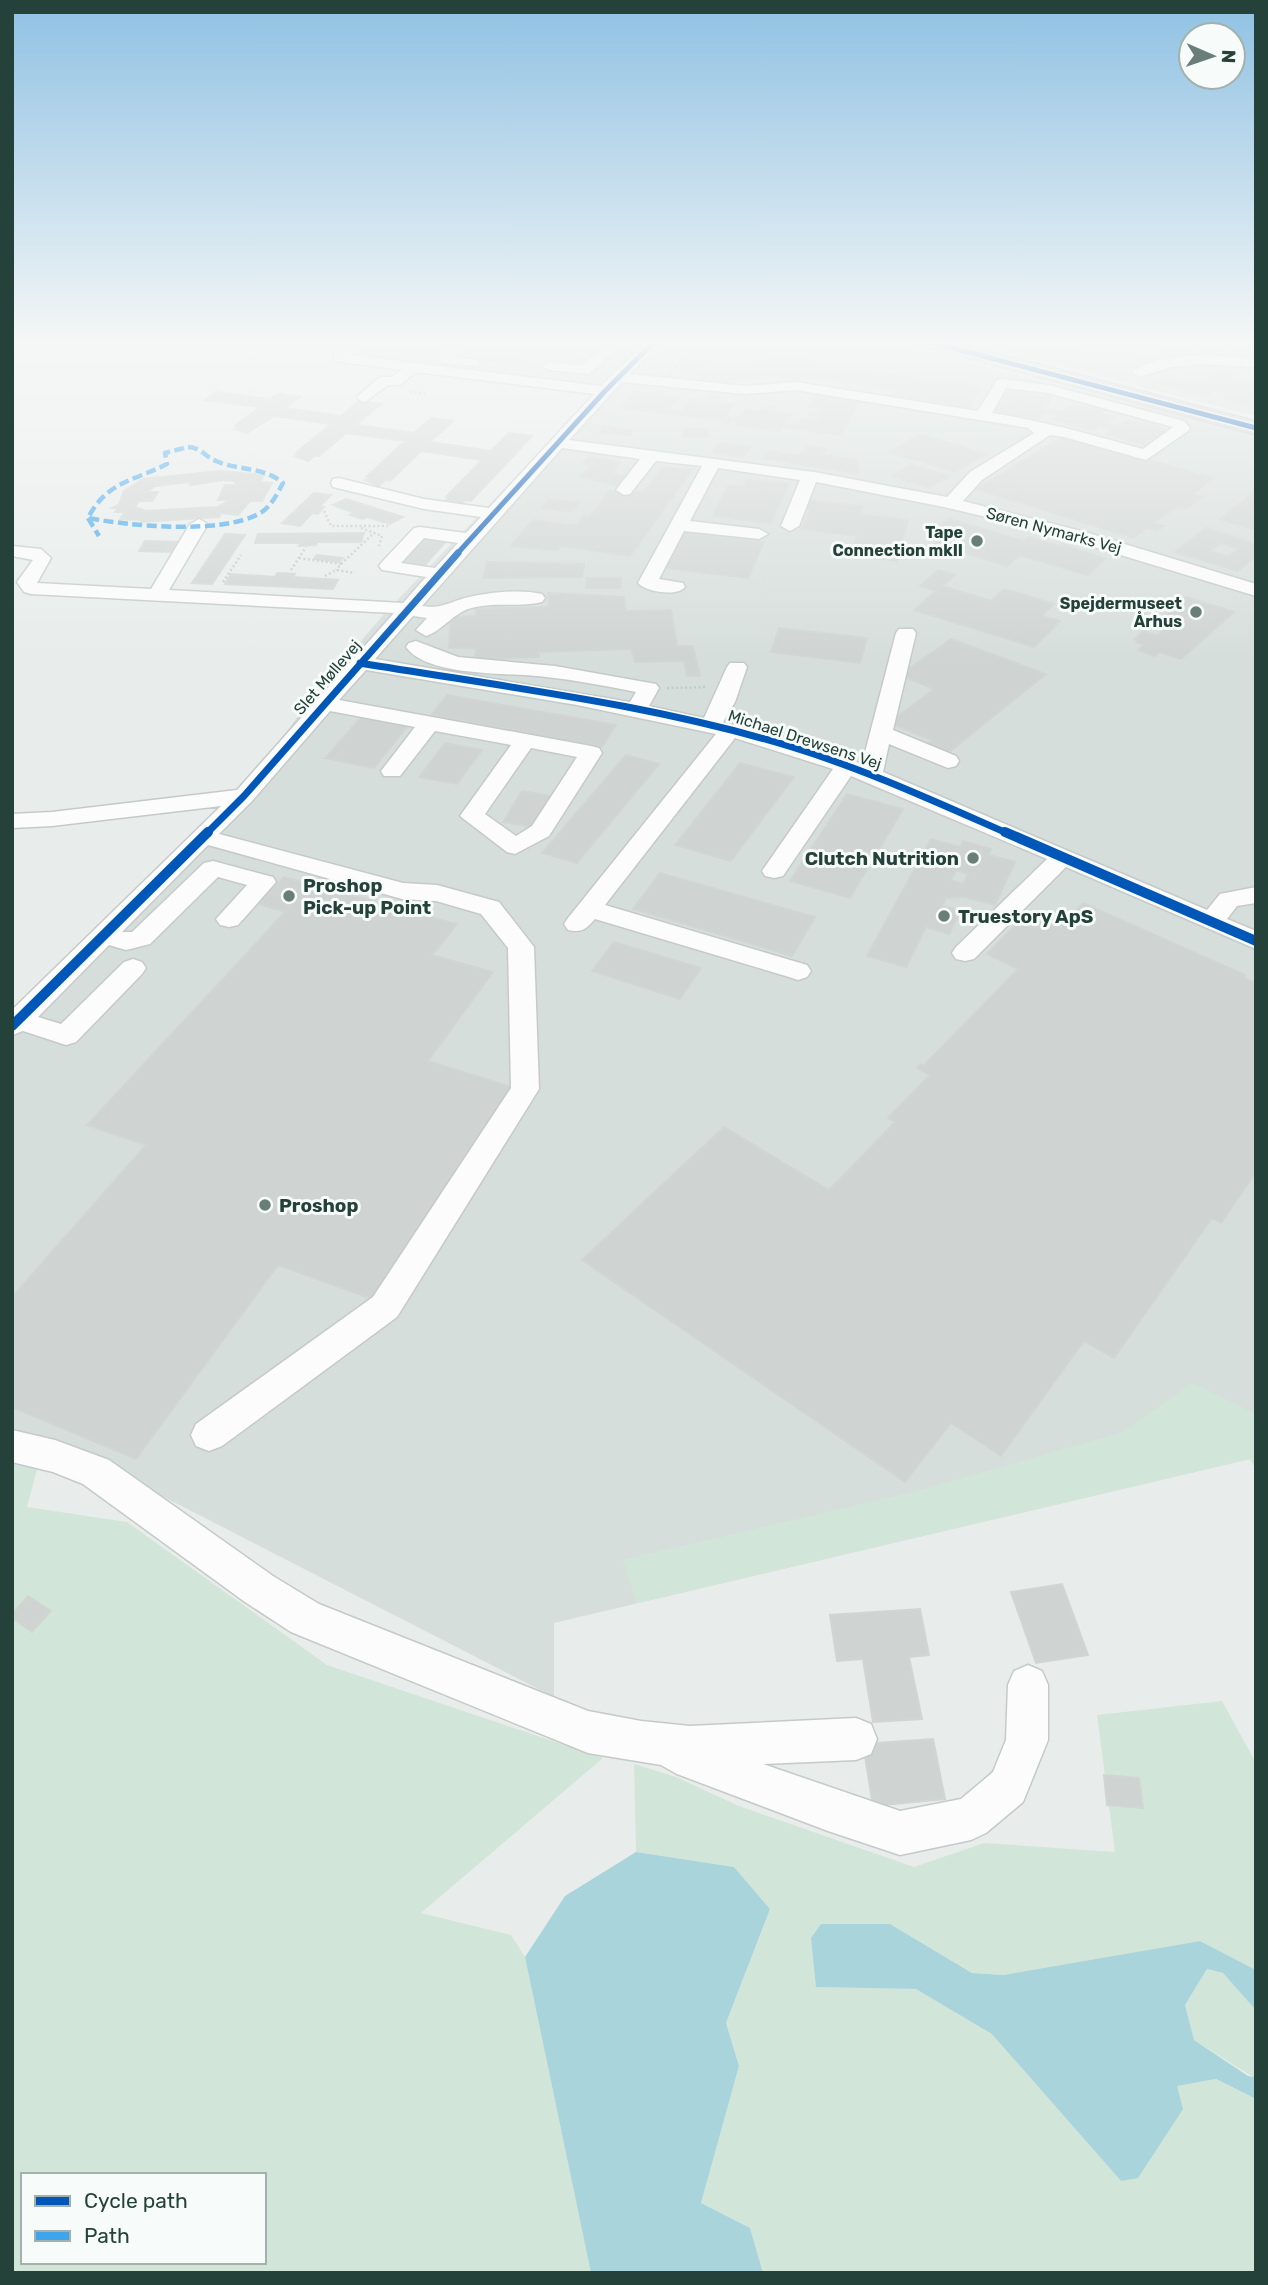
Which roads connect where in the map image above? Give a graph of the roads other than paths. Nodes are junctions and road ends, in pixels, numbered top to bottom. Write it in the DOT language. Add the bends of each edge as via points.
graph roads {
  1 [pos="555,447"];
  2 [pos="584,447"];
  3 [pos="1024,447"];
  4 [pos="1119,447"];
  5 [pos="1156,447"];
  6 [pos="651,456"];
  7 [pos="712,464"];
  8 [pos="810,477"];
  9 [pos="340,483"];
  10 [pos="624,490"];
  11 [pos="951,503"];
  12 [pos="494,514"];
  13 [pos="199,524"];
  14 [pos="679,525"];
  15 [pos="790,526"];
  16 [pos="758,534"];
  17 [pos="471,539"];
  18 [pos="12,551"];
  19 [pos="439,574"];
  20 [pos="676,587"];
  21 [pos="1256,590"];
  22 [pos="157,595"];
  23 [pos="535,598"];
  24 [pos="407,610"];
  25 [pos="438,614"];
  26 [pos="906,633"];
  27 [pos="360,663"];
  28 [pos="737,667"];
  29 [pos="556,672"];
  30 [pos="540,693"];
  31 [pos="324,704"];
  32 [pos="636,710"];
  33 [pos="430,723"];
  34 [pos="720,728"];
  35 [pos="881,733"];
  36 [pos="525,741"];
  37 [pos="948,761"];
  38 [pos="847,765"];
  39 [pos="392,771"];
  40 [pos="871,775"];
  41 [pos="244,796"];
  42 [pos="12,821"];
  43 [pos="204,837"];
  44 [pos="1063,858"];
  45 [pos="774,871"];
  46 [pos="1256,895"];
  47 [pos="229,919"];
  48 [pos="1212,922"];
  49 [pos="104,935"];
  50 [pos="1256,941"];
  51 [pos="965,953"];
  52 [pos="133,968"];
  53 [pos="798,971"];
  54 [pos="15,1023"];
  55 [pos="209,1435"];
  56 [pos="12,1446"];
  57 [pos="1028,1685"];
  58 [pos="856,1739"];
  59 [pos="651,1743"];
  1 -- 12 [label="street, Slet Møllevej"];
  2 -- 6 [label="street, Søren Nymarks Vej"];
  3 -- 11 [label="street" via="976,477"];
  4 -- 5 [label="street" via="1146,454"];
  6 -- 7 [label="street, Søren Nymarks Vej"];
  6 -- 10 [label="street"];
  7 -- 8 [label="street, Søren Nymarks Vej"];
  7 -- 14 [label="street"];
  8 -- 11 [label="street, Søren Nymarks Vej"];
  8 -- 15 [label="street"];
  9 -- 12 [label="street" via="424,504"];
  11 -- 21 [label="street, Søren Nymarks Vej"];
  12 -- 17 [label="street, Slet Møllevej"];
  13 -- 22 [label="street"];
  14 -- 16 [label="street"];
  14 -- 20 [label="street" via="647,583"];
  17 -- 19 [label="street, Slet Møllevej"];
  17 -- 19 [label="street" via="420,532 388,566"];
  18 -- 22 [label="street" via="42,558 27,578 32,588"];
  19 -- 24 [label="street, Slet Møllevej"];
  22 -- 24 [label="street"];
  23 -- 25 [label="street" via="477,600"];
  24 -- 25 [label="street"];
  24 -- 27 [label="street, Slet Møllevej"];
  25 -- 29 [label="street" via="418,642 423,654"];
  26 -- 35 [label="street"];
  27 -- 30 [label="street, Michael Drewsens Vej"];
  27 -- 31 [label="street, Slet Møllevej"];
  28 -- 34 [label="street"];
  29 -- 30 [label="street"];
  29 -- 32 [label="street" via="649,688"];
  30 -- 32 [label="street, Michael Drewsens Vej"];
  31 -- 33 [label="street"];
  31 -- 41 [label="street, Slet Møllevej"];
  32 -- 34 [label="street, Michael Drewsens Vej"];
  33 -- 36 [label="street"];
  33 -- 39 [label="street"];
  34 -- 38 [label="street, Michael Drewsens Vej"];
  34 -- 53 [label="street, Michael Drewsens Vej" via="583,917"];
  35 -- 37 [label="street"];
  35 -- 40 [label="street"];
  36 -- 36 [label="street" via="591,753 541,831 515,847 472,816"];
  38 -- 40 [label="street, Michael Drewsens Vej"];
  38 -- 45 [label="street"];
  40 -- 44 [label="street, Michael Drewsens Vej"];
  41 -- 42 [label="street"];
  41 -- 43 [label="street, Slet Møllevej"];
  43 -- 49 [label="street, Slet Møllevej"];
  43 -- 55 [label="street" via="402,891 437,893 490,908 521,947 525,1089 385,1307"];
  44 -- 48 [label="street, Michael Drewsens Vej"];
  44 -- 51 [label="street"];
  46 -- 48 [label="street" via="1230,899"];
  47 -- 49 [label="street" via="264,882 213,868 141,938 126,942"];
  48 -- 50 [label="street, Michael Drewsens Vej"];
  49 -- 54 [label="street, Slet Møllevej"];
  52 -- 54 [label="street" via="66,1035"];
  56 -- 59 [label="street" via="96,1472 305,1618 588,1732"];
  57 -- 59 [label="street" via="1027,1740 1008,1787 971,1818 900,1833"];
  58 -- 59 [label="street" via="690,1747"];
}
